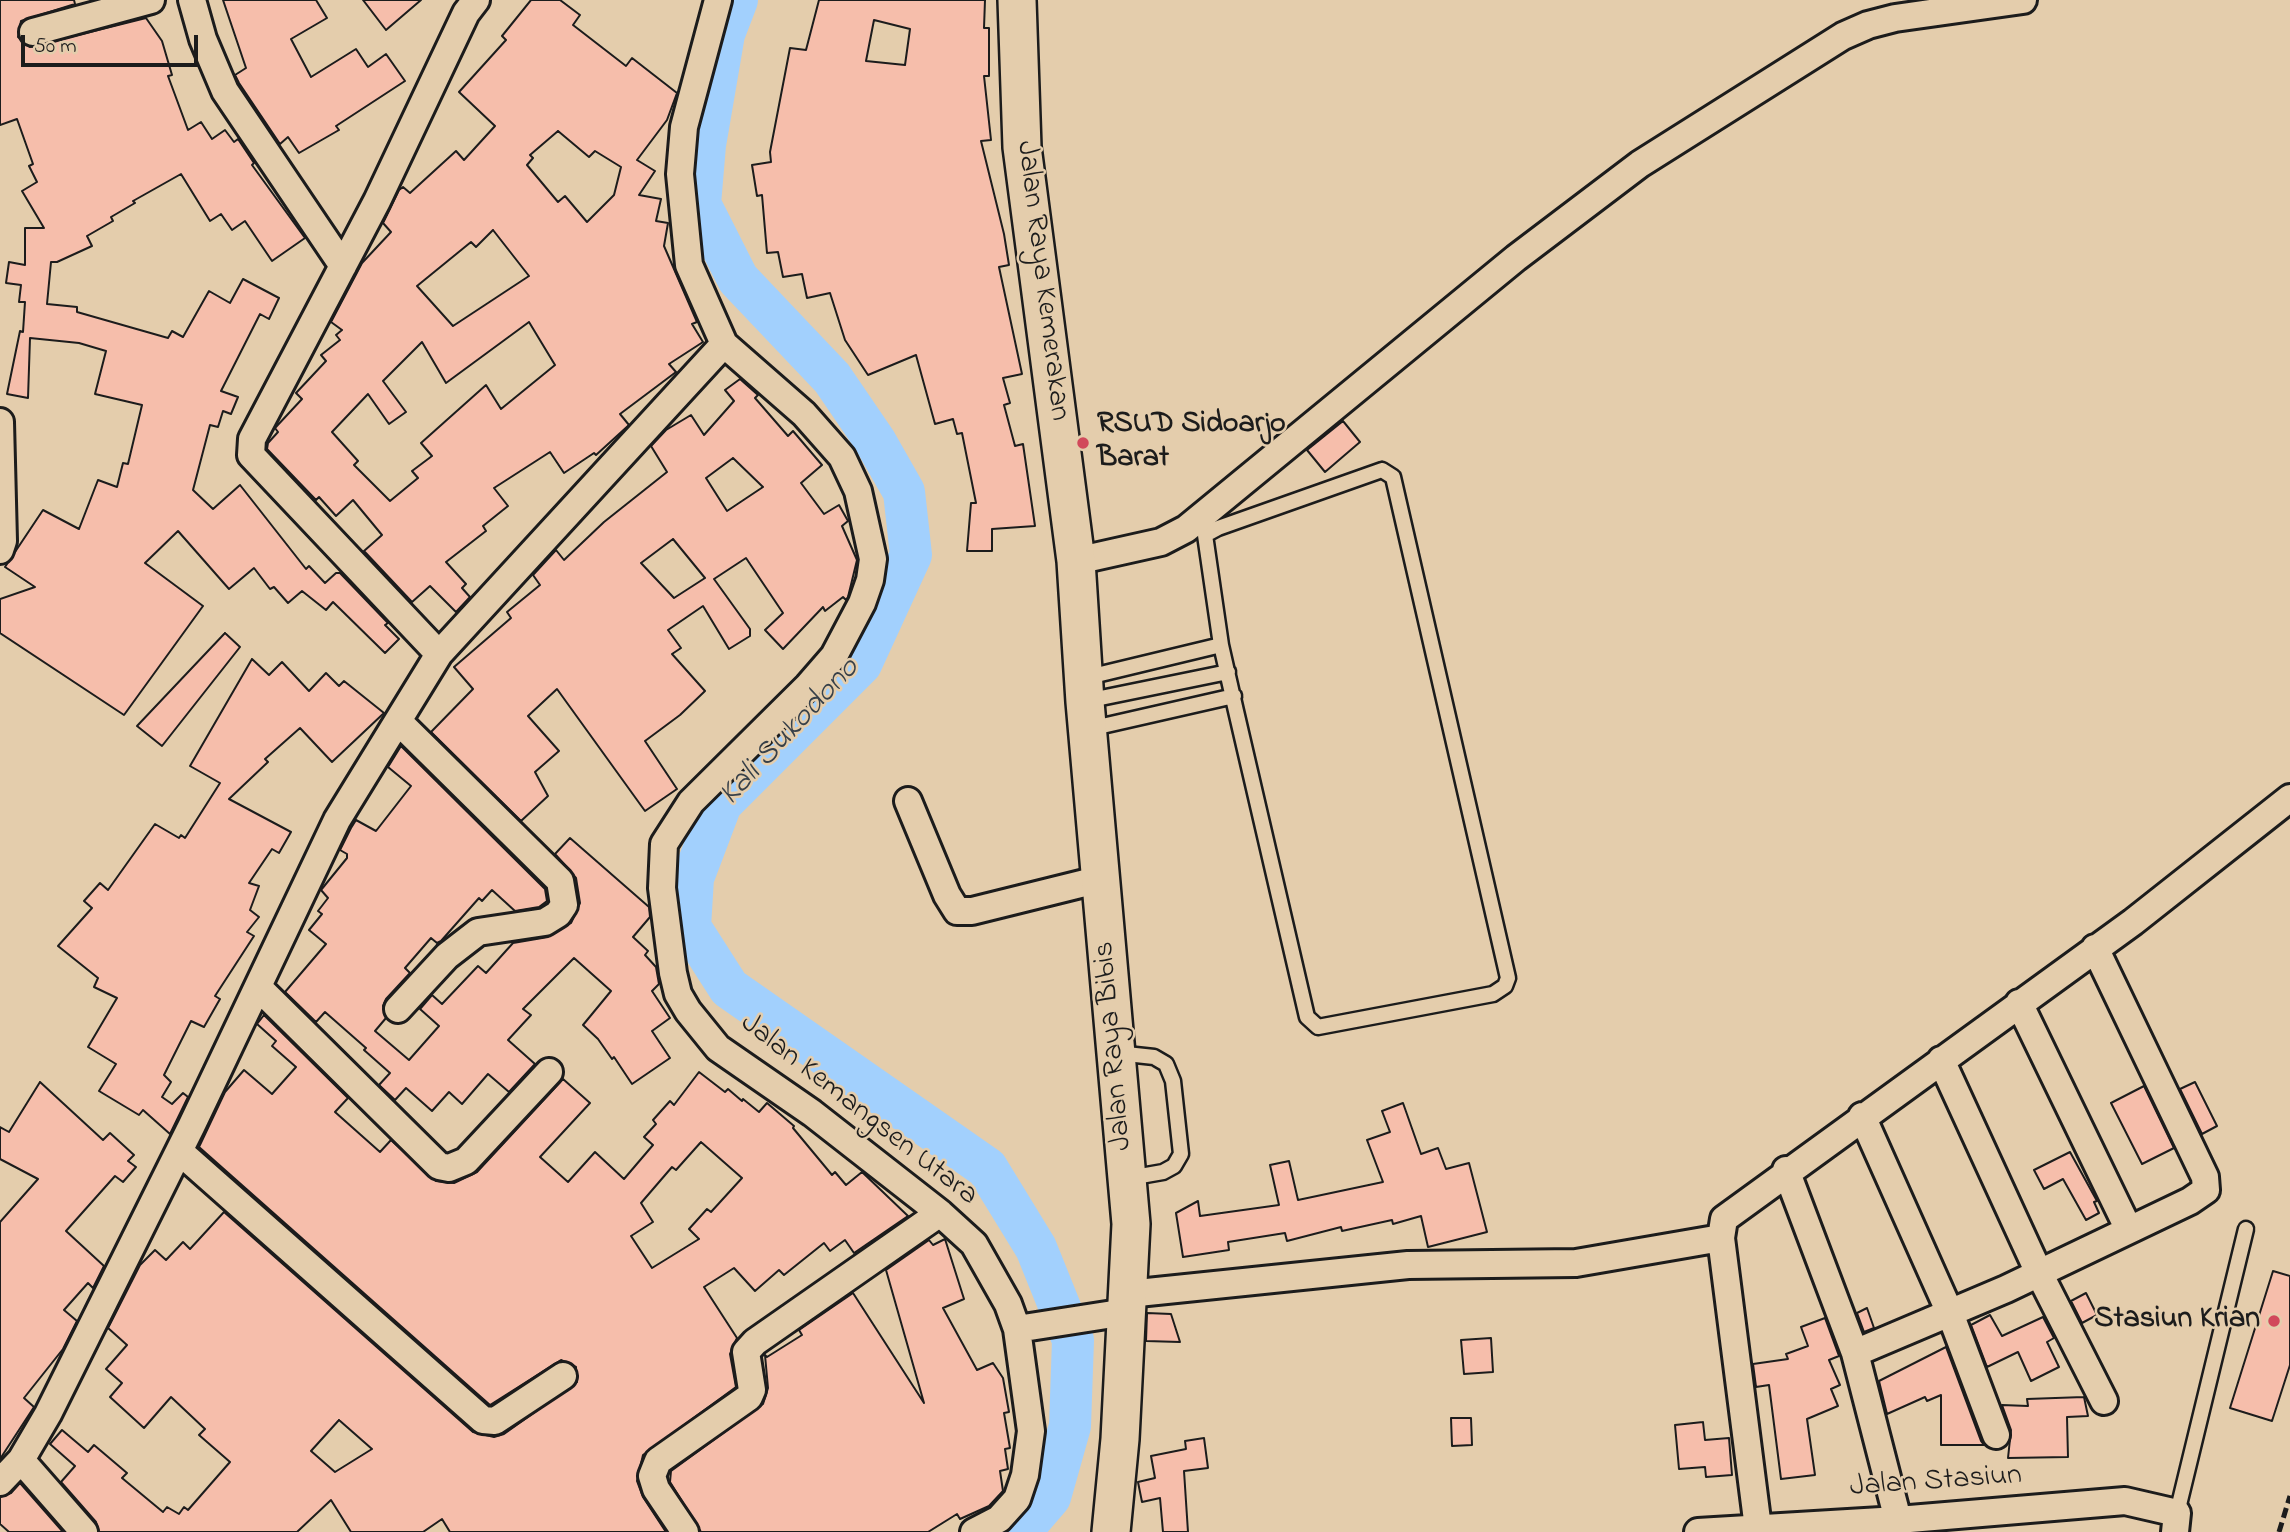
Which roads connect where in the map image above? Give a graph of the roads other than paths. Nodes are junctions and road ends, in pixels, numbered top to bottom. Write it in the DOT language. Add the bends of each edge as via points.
graph roads {
  1 [pos="151,0"];
  2 [pos="192,0"];
  3 [pos="476,0"];
  4 [pos="718,0"];
  5 [pos="1017,0"];
  6 [pos="2023,0"];
  7 [pos="33,33"];
  8 [pos="343,266"];
  9 [pos="724,344"];
  10 [pos="0,422"];
  11 [pos="0,550"];
  12 [pos="1076,561"];
  13 [pos="1221,645"];
  14 [pos="439,654"];
  15 [pos="1228,672"];
  16 [pos="1234,696"];
  17 [pos="1085,703"];
  18 [pos="398,721"];
  19 [pos="2290,798"];
  20 [pos="908,801"];
  21 [pos="1101,879"];
  22 [pos="2095,948"];
  23 [pos="258,987"];
  24 [pos="2019,1003"];
  25 [pos="398,1009"];
  26 [pos="1116,1052"];
  27 [pos="1941,1060"];
  28 [pos="549,1072"];
  29 [pos="1863,1116"];
  30 [pos="179,1151"];
  31 [pos="1786,1170"];
  32 [pos="1127,1178"];
  33 [pos="940,1213"];
  34 [pos="2128,1228"];
  35 [pos="2246,1229"];
  36 [pos="1721,1238"];
  37 [pos="2039,1273"];
  38 [pos="1127,1303"];
  39 [pos="1950,1313"];
  40 [pos="1023,1329"];
  41 [pos="1855,1353"];
  42 [pos="563,1376"];
  43 [pos="2104,1401"];
  44 [pos="1996,1435"];
  45 [pos="21,1460"];
  46 [pos="0,1482"];
  47 [pos="1898,1520"];
  48 [pos="2176,1522"];
  49 [pos="1758,1528"];
  50 [pos="1827,1528"];
  51 [pos="84,1532"];
  52 [pos="685,1532"];
  53 [pos="974,1532"];
  54 [pos="1111,1532"];
  55 [pos="1698,1532"];
  1 -- 7 [label="street"];
  2 -- 8 [label="street" via="225,91"];
  3 -- 8 [label="street"];
  4 -- 9 [label="street" via="684,127 680,174 689,265"];
  5 -- 12 [label="main road, Jalan Raya Kemerakan" via="1022,147"];
  6 -- 12 [label="street" via="1895,18 1843,36 1640,164 1516,258 1186,529 1161,542"];
  8 -- 14 [label="street" via="252,439 251,455"];
  9 -- 14 [label="street"];
  9 -- 33 [label="street, Jalan Kemangsen Utara" via="842,457 859,491 873,559 870,580 834,656 691,802 664,844 662,888 678,994 718,1048"];
  10 -- 11 [label="street"];
  12 -- 17 [label="main road, Jalan Raya Bibis"];
  13 -- 15 [label="lane"];
  13 -- 16 [label="lane" via="1205,536 1382,470 1393,477 1508,978 1505,986 1493,994 1318,1027 1307,1017"];
  13 -- 17 [label="lane"];
  14 -- 18 [label="street"];
  15 -- 16 [label="lane"];
  15 -- 17 [label="lane"];
  16 -- 17 [label="lane"];
  17 -- 21 [label="main road, Jalan Raya Bibis"];
  18 -- 23 [label="street" via="337,821"];
  18 -- 25 [label="street" via="560,881 564,905 545,922 478,932 447,956"];
  19 -- 22 [label="street"];
  20 -- 21 [label="street" via="957,911"];
  21 -- 26 [label="main road, Jalan Raya Bibis"];
  22 -- 24 [label="street"];
  22 -- 34 [label="street" via="2207,1185 2197,1197"];
  23 -- 28 [label="street" via="439,1166 449,1168 466,1161"];
  23 -- 30 [label="street"];
  24 -- 27 [label="street"];
  24 -- 34 [label="street"];
  26 -- 32 [label="main road, Jalan Raya Bibis"];
  26 -- 32 [label="lane" via="1154,1057 1166,1064 1173,1081 1181,1154 1174,1166 1163,1172"];
  27 -- 29 [label="street"];
  27 -- 37 [label="street"];
  29 -- 31 [label="street"];
  29 -- 39 [label="street"];
  30 -- 42 [label="street" via="482,1420 495,1421"];
  30 -- 45 [label="street" via="48,1415"];
  31 -- 36 [label="street" via="1724,1219"];
  31 -- 41 [label="street"];
  32 -- 38 [label="main road, Jalan Raya Bibis" via="1131,1224"];
  33 -- 40 [label="street, Jalan Kemangsen Utara" via="974,1244"];
  33 -- 52 [label="street" via="755,1342 746,1352 749,1397 658,1461 652,1476 656,1489"];
  34 -- 37 [label="street"];
  35 -- 48 [label="lane"];
  36 -- 38 [label="street" via="1576,1263 1408,1265"];
  36 -- 49 [label="street"];
  37 -- 39 [label="street"];
  37 -- 43 [label="street"];
  38 -- 40 [label="street" via="1083,1318"];
  38 -- 54 [label="main road, Jalan Raya Bibis"];
  39 -- 41 [label="street"];
  39 -- 44 [label="street"];
  40 -- 53 [label="street, Jalan Kemangsen Utara" via="1031,1431 1025,1475 1017,1499 999,1519"];
  41 -- 47 [label="street"];
  45 -- 46 [label="street"];
  45 -- 51 [label="street"];
  47 -- 48 [label="street, Jalan Stasiun" via="2125,1501"];
  47 -- 50 [label="street, Jalan Stasiun"];
  49 -- 50 [label="street, Jalan Stasiun"];
  49 -- 55 [label="street, Jalan Stasiun"];
}
